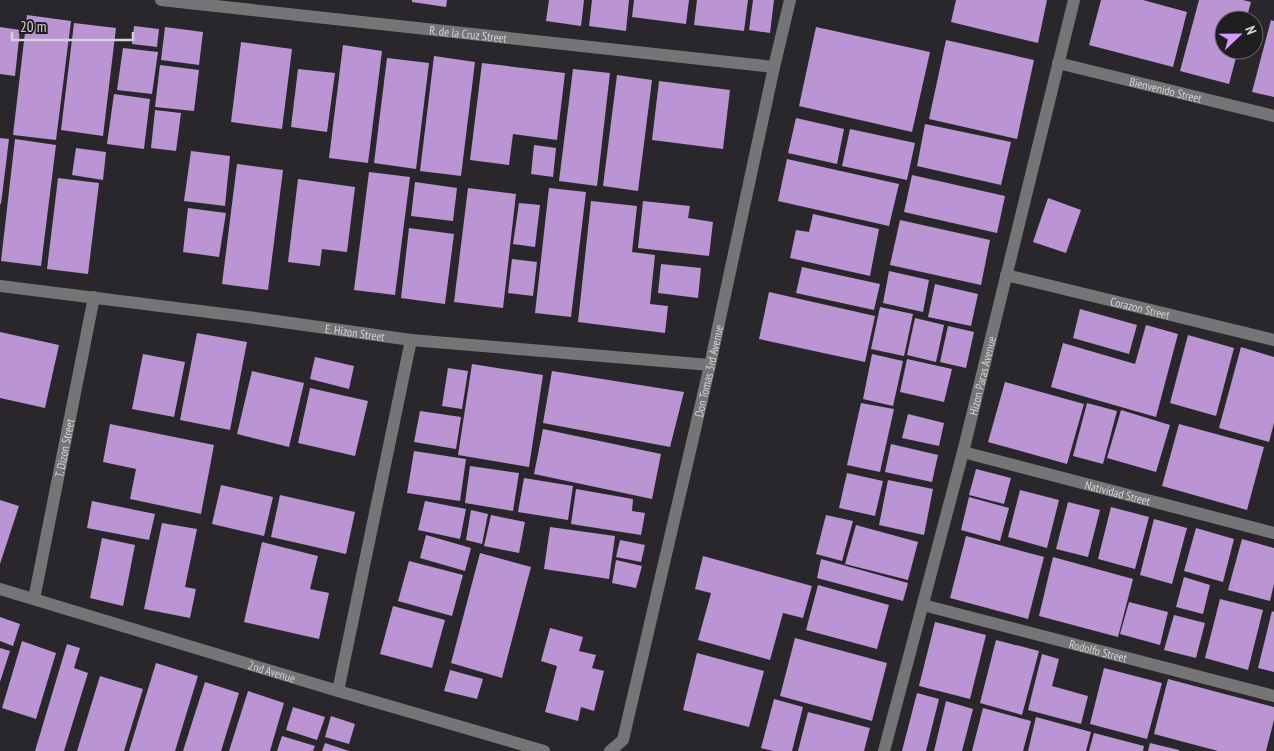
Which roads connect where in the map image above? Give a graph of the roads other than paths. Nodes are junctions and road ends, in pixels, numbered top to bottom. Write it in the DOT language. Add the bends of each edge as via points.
graph roads {
  1 [pos="161,0"];
  2 [pos="790,0"];
  3 [pos="1074,0"];
  4 [pos="1058,63"];
  5 [pos="774,66"];
  6 [pos="1274,116"];
  7 [pos="1006,275"];
  8 [pos="0,286"];
  9 [pos="94,297"];
  10 [pos="411,340"];
  11 [pos="1274,340"];
  12 [pos="710,365"];
  13 [pos="962,452"];
  14 [pos="1274,532"];
  15 [pos="0,589"];
  16 [pos="34,599"];
  17 [pos="923,605"];
  18 [pos="338,691"];
  19 [pos="1274,696"];
  20 [pos="544,751"];
  21 [pos="610,751"];
  22 [pos="884,751"];
  1 -- 5 [label="street, R. de la Cruz Street"];
  2 -- 5 [label="street, Don Tomas 3rd Avenue"];
  3 -- 4 [label="street, Hizon Paras Avenue"];
  4 -- 6 [label="street, Bienvenido Street"];
  4 -- 7 [label="street, Hizon Paras Avenue"];
  5 -- 12 [label="street, Don Tomas 3rd Avenue"];
  7 -- 11 [label="street, Corazon Street"];
  7 -- 13 [label="street, Hizon Paras Avenue"];
  8 -- 9 [label="street, E. Hizon Street"];
  9 -- 10 [label="street, E. Hizon Street"];
  9 -- 16 [label="street, T. Dizon Street"];
  10 -- 12 [label="street, E. Hizon Street"];
  10 -- 18 [label="street"];
  12 -- 21 [label="street, Don Tomas 3rd Avenue" via="622,740"];
  13 -- 14 [label="street, Natividad Street"];
  13 -- 17 [label="street, Hizon Paras Avenue"];
  15 -- 16 [label="street, 2nd Avenue"];
  16 -- 18 [label="street, 2nd Avenue"];
  17 -- 19 [label="street, Rodolfo Street"];
  17 -- 22 [label="street, Hizon Paras Avenue"];
  18 -- 20 [label="street, 2nd Avenue"];
}
